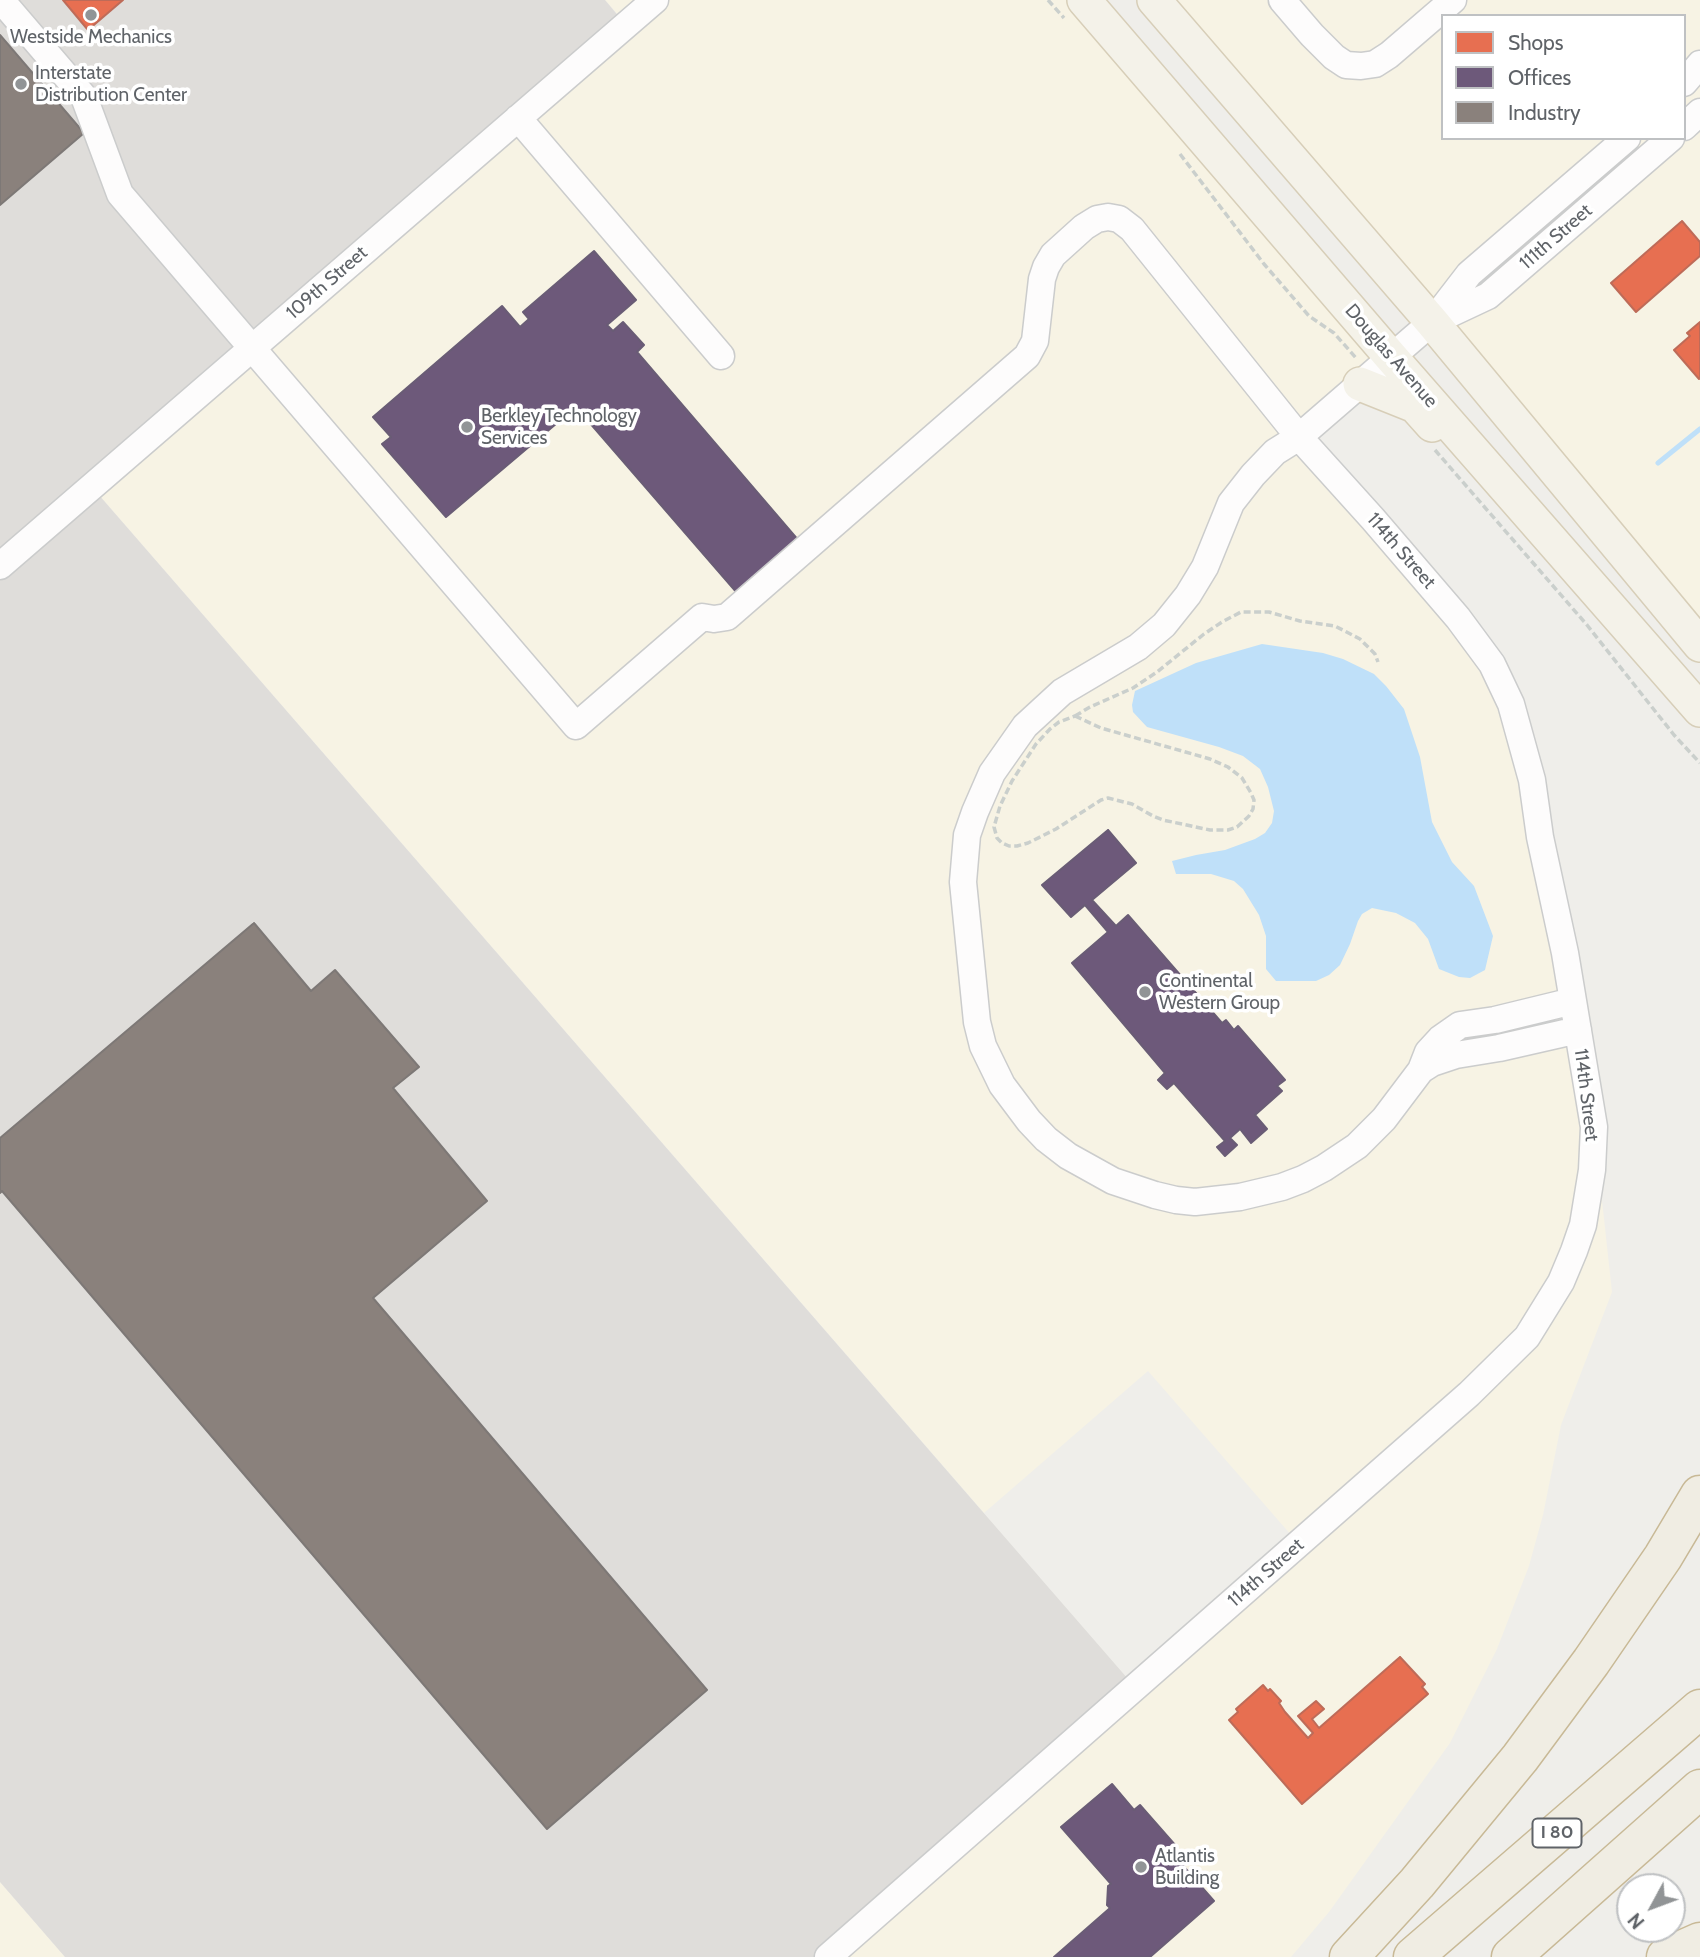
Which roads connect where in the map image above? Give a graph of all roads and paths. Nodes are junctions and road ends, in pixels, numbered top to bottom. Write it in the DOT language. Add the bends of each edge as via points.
graph roads {
  1 [pos="1,0"];
  2 [pos="655,0"];
  3 [pos="1084,0"];
  4 [pos="1154,0"];
  5 [pos="1282,0"];
  6 [pos="1453,0"];
  7 [pos="1700,64"];
  8 [pos="1686,81"];
  9 [pos="1700,111"];
  10 [pos="518,118"];
  11 [pos="1686,125"];
  12 [pos="1625,140"];
  13 [pos="1669,140"];
  14 [pos="1432,322"];
  15 [pos="253,348"];
  16 [pos="721,356"];
  17 [pos="1391,357"];
  18 [pos="1360,384"];
  19 [pos="1299,437"];
  20 [pos="1480,458"];
  21 [pos="0,566"];
  22 [pos="1700,645"];
  23 [pos="1378,662"];
  24 [pos="1700,710"];
  25 [pos="1075,716"];
  26 [pos="1573,1001"];
  27 [pos="1578,1030"];
  28 [pos="1421,1070"];
  29 [pos="1700,1494"];
  30 [pos="1700,1709"];
  31 [pos="1700,1789"];
  32 [pos="1700,1942"];
  33 [pos="828,1957"];
  34 [pos="1349,1957"];
  35 [pos="1413,1957"];
  36 [pos="1511,1957"];
  37 [pos="1666,1957"];
  1 -- 15 [label="street" via="84,97 120,194"];
  2 -- 10 [label="street, 109th Street"];
  3 -- 17 [label="main road, Douglas Avenue"];
  4 -- 14 [label="main road"];
  5 -- 6 [label="street" via="1334,57 1346,65 1361,66 1390,55"];
  7 -- 8 [label="street"];
  9 -- 11 [label="street"];
  10 -- 15 [label="street, 109th Street"];
  10 -- 16 [label="street"];
  12 -- 14 [label="street, 111th Street" via="1469,274"];
  13 -- 14 [label="street, 111th Street" via="1488,296"];
  14 -- 17 [label="street, 111th Street"];
  14 -- 22 [label="main road"];
  15 -- 19 [label="street, 114th Street" via="576,726 702,617 727,617 1027,356 1035,341 1046,267 1053,255 1097,219 1119,219 1132,229"];
  15 -- 21 [label="street, 109th Street"];
  17 -- 18 [label="street, 111th Street"];
  17 -- 20 [label="main road, Douglas Avenue"];
  18 -- 19 [label="street, 111th Street"];
  18 -- 20 [label="main road" via="1415,406 1450,445"];
  19 -- 26 [label="street, 114th Street" via="1449,608 1492,664 1511,704 1532,780"];
  19 -- 28 [label="street, 111th Street" via="1275,452 1231,503 1205,567 1164,625 1041,709 992,773 967,835 963,882 977,1022 1002,1085 1046,1139 1113,1181 1185,1201 1240,1197 1282,1187 1324,1168 1357,1146 1384,1119"];
  20 -- 24 [label="main road, Douglas Avenue"];
  23 -- 25 [label="path" via="1370,647 1335,626 1269,612 1241,612 1133,688"];
  25 -- 25 [label="path" via="1043,736 1012,781 994,827 1002,843 1028,843 1108,798 1163,820 1210,830 1237,827 1253,809 1251,793 1228,767"];
  26 -- 27 [label="street, 114th Street"];
  26 -- 28 [label="street, 111th Street" via="1460,1025 1428,1052"];
  27 -- 28 [label="street" via="1456,1055"];
  27 -- 33 [label="street, 114th Street" via="1594,1127 1588,1200 1570,1262 1527,1337 1469,1394"];
  29 -- 34 [label="highway" via="1663,1557 1520,1758"];
  30 -- 35 [label="highway, I 80"];
  31 -- 36 [label="highway"];
  32 -- 37 [label="highway"];
}
